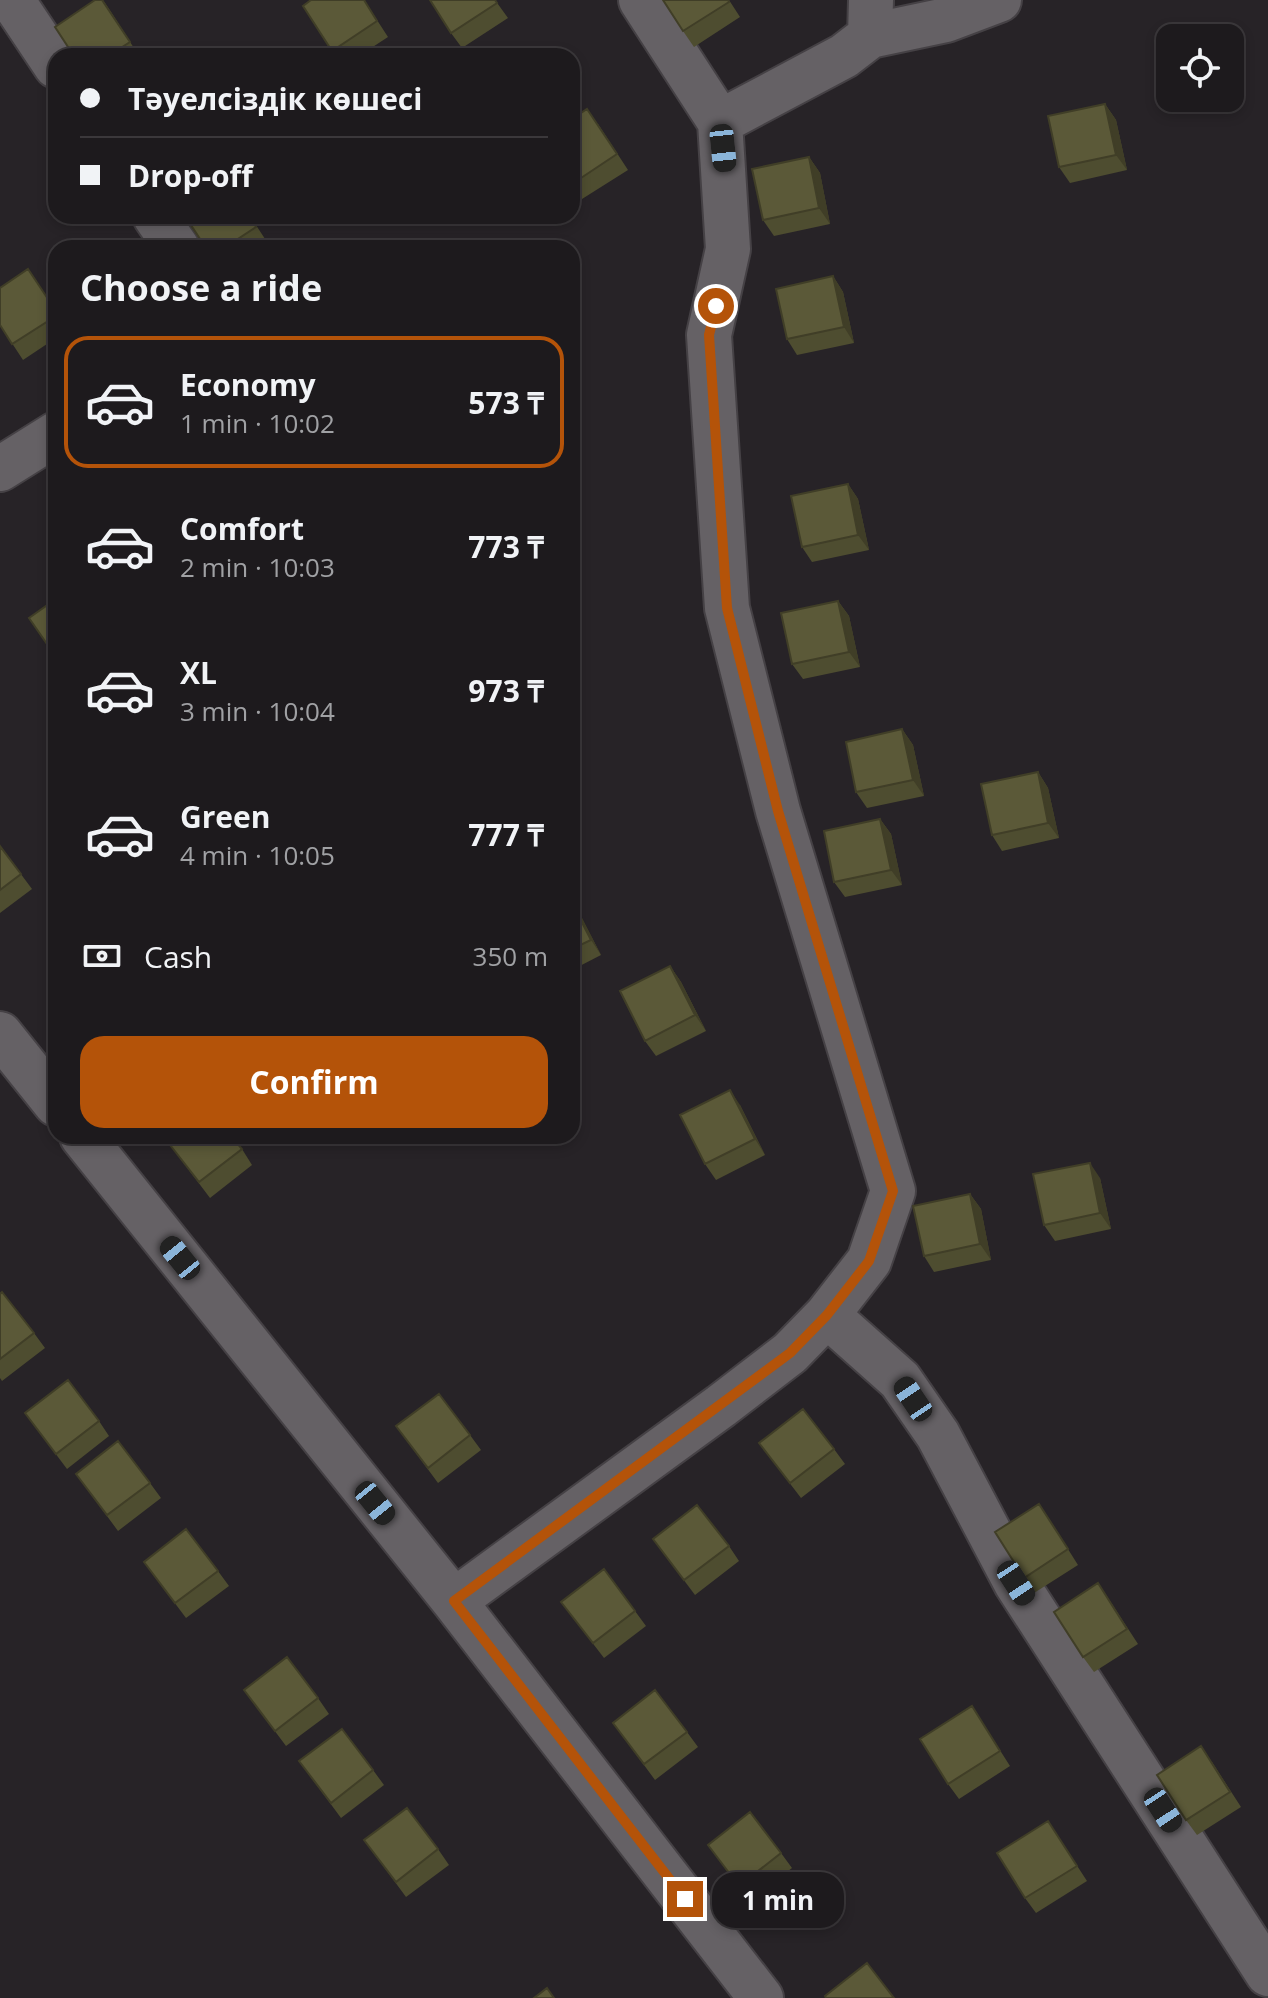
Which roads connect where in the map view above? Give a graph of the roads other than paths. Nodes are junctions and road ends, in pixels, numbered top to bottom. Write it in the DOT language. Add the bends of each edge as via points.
graph roads {
  1 [pos="12,0"];
  2 [pos="641,0"];
  3 [pos="999,0"];
  4 [pos="871,18"];
  5 [pos="48,54"];
  6 [pos="720,122"];
  7 [pos="48,439"];
  8 [pos="0,469"];
  9 [pos="0,1034"];
  10 [pos="48,1094"];
  11 [pos="88,1144"];
  12 [pos="827,1315"];
  13 [pos="454,1601"];
  14 [pos="1268,1974"];
  15 [pos="761,1998"];
  1 -- 5 [label="street"];
  2 -- 6 [label="street"];
  3 -- 4 [label="street" via="946,20"];
  4 -- 6 [label="street" via="844,56"];
  6 -- 12 [label="street" via="728,249 709,335 727,608 778,811 893,1191 869,1261"];
  7 -- 8 [label="street"];
  9 -- 10 [label="street"];
  11 -- 13 [label="street"];
  12 -- 13 [label="street" via="790,1353 732,1398"];
  12 -- 14 [label="street" via="900,1380 938,1435 1016,1583"];
  13 -- 15 [label="street"];
}
